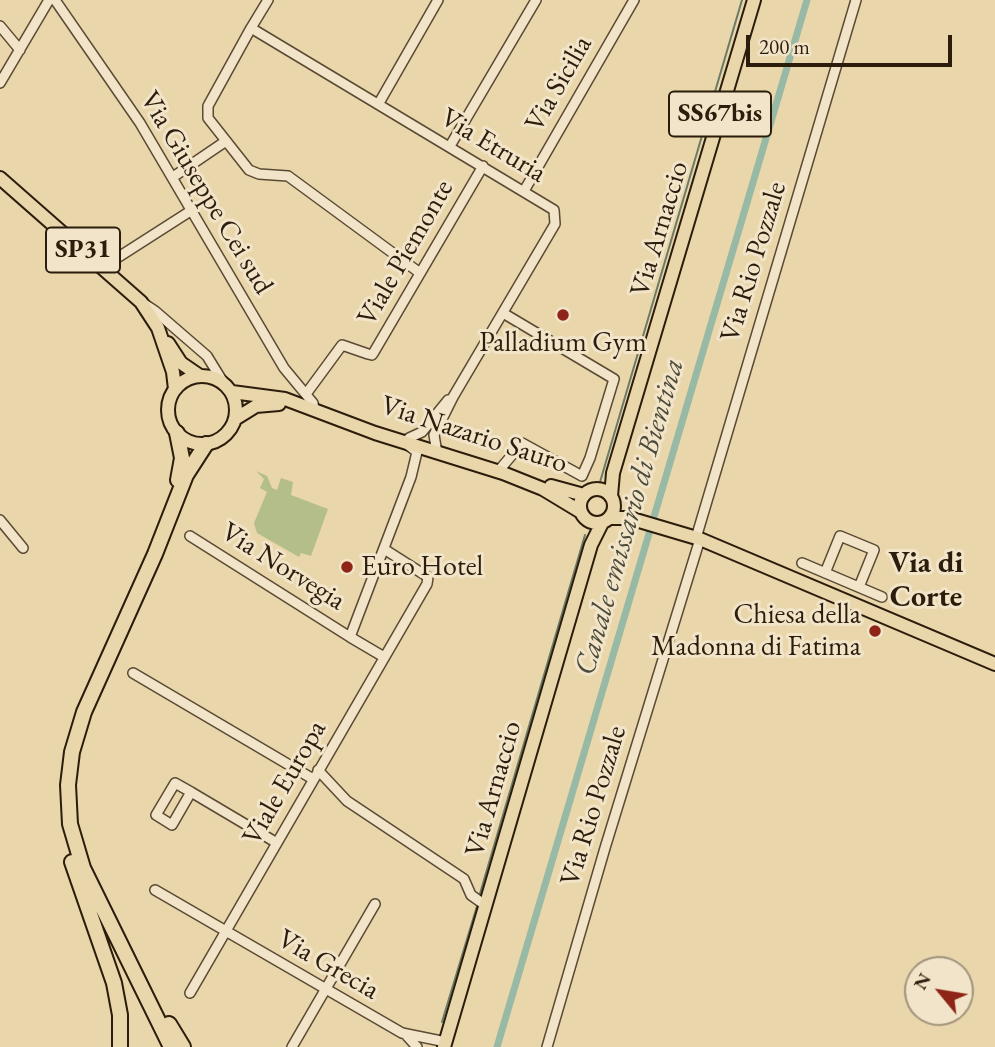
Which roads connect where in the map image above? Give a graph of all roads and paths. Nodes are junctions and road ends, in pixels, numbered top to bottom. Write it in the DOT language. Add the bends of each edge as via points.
graph roads {
  1 [pos="49,0"];
  2 [pos="55,0"];
  3 [pos="268,0"];
  4 [pos="438,0"];
  5 [pos="536,0"];
  6 [pos="634,0"];
  7 [pos="754,0"];
  8 [pos="856,0"];
  9 [pos="0,26"];
  10 [pos="251,28"];
  11 [pos="20,50"];
  12 [pos="0,83"];
  13 [pos="379,103"];
  14 [pos="226,141"];
  15 [pos="450,146"];
  16 [pos="483,166"];
  17 [pos="173,177"];
  18 [pos="0,178"];
  19 [pos="524,191"];
  20 [pos="192,210"];
  21 [pos="103,267"];
  22 [pos="420,273"];
  23 [pos="141,302"];
  24 [pos="503,313"];
  25 [pos="158,328"];
  26 [pos="200,376"];
  27 [pos="227,387"];
  28 [pos="175,389"];
  29 [pos="453,397"];
  30 [pos="302,399"];
  31 [pos="235,419"];
  32 [pos="349,421"];
  33 [pos="177,433"];
  34 [pos="387,436"];
  35 [pos="409,438"];
  36 [pos="206,444"];
  37 [pos="436,449"];
  38 [pos="501,468"];
  39 [pos="411,477"];
  40 [pos="584,495"];
  41 [pos="609,497"];
  42 [pos="581,512"];
  43 [pos="631,518"];
  44 [pos="0,520"];
  45 [pos="601,521"];
  46 [pos="190,536"];
  47 [pos="698,539"];
  48 [pos="23,548"];
  49 [pos="384,549"];
  50 [pos="802,563"];
  51 [pos="829,574"];
  52 [pos="859,587"];
  53 [pos="826,592"];
  54 [pos="882,597"];
  55 [pos="351,637"];
  56 [pos="384,657"];
  57 [pos="995,664"];
  58 [pos="133,673"];
  59 [pos="315,775"];
  60 [pos="191,792"];
  61 [pos="277,843"];
  62 [pos="68,848"];
  63 [pos="93,890"];
  64 [pos="155,890"];
  65 [pos="480,901"];
  66 [pos="375,904"];
  67 [pos="226,932"];
  68 [pos="325,989"];
  69 [pos="190,993"];
  70 [pos="407,1036"];
  71 [pos="441,1042"];
  72 [pos="120,1047"];
  73 [pos="169,1047"];
  74 [pos="183,1047"];
  75 [pos="292,1047"];
  76 [pos="417,1047"];
  77 [pos="547,1047"];
  1 -- 11 [label="street"];
  2 -- 17 [label="street, Via Giuseppe Cei sud"];
  3 -- 10 [label="street"];
  4 -- 13 [label="street"];
  5 -- 15 [label="street"];
  6 -- 19 [label="street, Via Sicilia"];
  7 -- 41 [label="main road, Via Arnaccio / SS67bis"];
  8 -- 47 [label="street, Via Rio Pozzale"];
  9 -- 11 [label="street"];
  10 -- 13 [label="street, Via Etruria"];
  10 -- 14 [label="street" via="207,110"];
  11 -- 12 [label="street"];
  13 -- 15 [label="street, Via Etruria"];
  14 -- 17 [label="street"];
  14 -- 22 [label="street" via="248,170 289,176"];
  15 -- 16 [label="street, Via Etruria"];
  16 -- 19 [label="street, Via Etruria"];
  16 -- 22 [label="street, Viale Piemonte"];
  17 -- 20 [label="street, Via Giuseppe Cei sud"];
  18 -- 21 [label="main road, Via Nazario Sauro / SP31"];
  19 -- 24 [label="street, Via Etruria" via="552,208 556,222"];
  20 -- 21 [label="street"];
  20 -- 30 [label="street, Via Giuseppe Cei sud"];
  21 -- 23 [label="main road, Via Nazario Sauro / SP31"];
  22 -- 30 [label="street, Viale Piemonte" via="372,355 342,345"];
  23 -- 25 [label="main road, Via Nazario Sauro / SP31"];
  23 -- 27 [label="street, Via Nazario Sauro" via="210,359"];
  24 -- 29 [label="street, Via Etruria"];
  24 -- 38 [label="street" via="614,379 582,476 522,443"];
  25 -- 26 [label="main road, Via Nazario Sauro" via="181,363"];
  25 -- 28 [label="main road, Via Nazario Sauro / SP31"];
  26 -- 27 [label="main road, Via Nazario Sauro" via="213,377"];
  26 -- 28 [label="main road"];
  27 -- 30 [label="main road, Via Nazario Sauro"];
  27 -- 31 [label="main road, Via Nazario Sauro" via="237,408"];
  28 -- 33 [label="main road, Via Nazario Sauro / SP31" via="168,414"];
  29 -- 35 [label="street, Via Etruria" via="422,432"];
  29 -- 37 [label="street, Via Etruria" via="434,435"];
  30 -- 31 [label="main road, Via Nazario Sauro" via="260,405"];
  30 -- 32 [label="main road, Via Nazario Sauro" via="314,409"];
  31 -- 36 [label="main road, Via Nazario Sauro" via="225,436"];
  32 -- 34 [label="main road, Via Nazario Sauro"];
  32 -- 35 [label="main road, Via Nazario Sauro"];
  33 -- 36 [label="main road" via="190,443"];
  33 -- 62 [label="highway" via="182,458 173,499 73,732 63,790"];
  34 -- 37 [label="main road, Via Nazario Sauro"];
  34 -- 39 [label="street" via="417,451"];
  35 -- 37 [label="main road, Via Nazario Sauro"];
  36 -- 63 [label="highway" via="186,475 74,744 68,785 71,824 78,857"];
  37 -- 38 [label="main road, Via Nazario Sauro"];
  37 -- 39 [label="street" via="424,457"];
  37 -- 42 [label="main road, Via Nazario Sauro" via="519,479"];
  38 -- 40 [label="main road, Via Nazario Sauro"];
  39 -- 49 [label="street"];
  40 -- 41 [label="main road" via="590,491"];
  40 -- 42 [label="main road"];
  41 -- 43 [label="main road"];
  41 -- 45 [label="main road, SS67bis"];
  42 -- 45 [label="main road, Via Nazario Sauro"];
  43 -- 45 [label="main road"];
  43 -- 47 [label="main road"];
  44 -- 48 [label="street"];
  45 -- 65 [label="main road, Via Arnaccio / SS67bis"];
  46 -- 55 [label="street, Via Norvegia"];
  47 -- 53 [label="main road"];
  47 -- 77 [label="street, Via Rio Pozzale"];
  49 -- 55 [label="street"];
  49 -- 56 [label="street, Viale Europa" via="428,577"];
  50 -- 51 [label="street"];
  51 -- 52 [label="street"];
  51 -- 52 [label="street" via="840,536 874,550"];
  51 -- 53 [label="street"];
  52 -- 54 [label="street"];
  53 -- 57 [label="main road"];
  55 -- 56 [label="street"];
  56 -- 59 [label="street, Viale Europa"];
  58 -- 59 [label="street"];
  59 -- 61 [label="street, Viale Europa"];
  59 -- 65 [label="street" via="464,879"];
  60 -- 60 [label="street" via="172,825 156,815 174,783"];
  60 -- 61 [label="street"];
  61 -- 67 [label="street, Viale Europa"];
  62 -- 72 [label="highway" via="114,983"];
  62 -- 73 [label="highway"];
  63 -- 73 [label="highway"];
  63 -- 74 [label="highway"];
  64 -- 67 [label="street, Via Grecia"];
  65 -- 71 [label="main road, Via Arnaccio / SS67bis"];
  66 -- 68 [label="street"];
  67 -- 68 [label="street, Via Grecia"];
  67 -- 69 [label="street, Viale Europa"];
  68 -- 70 [label="street, Via Grecia"];
  68 -- 75 [label="street"];
  70 -- 71 [label="street, Via Grecia"];
  70 -- 76 [label="street, Via Grecia"];
}
